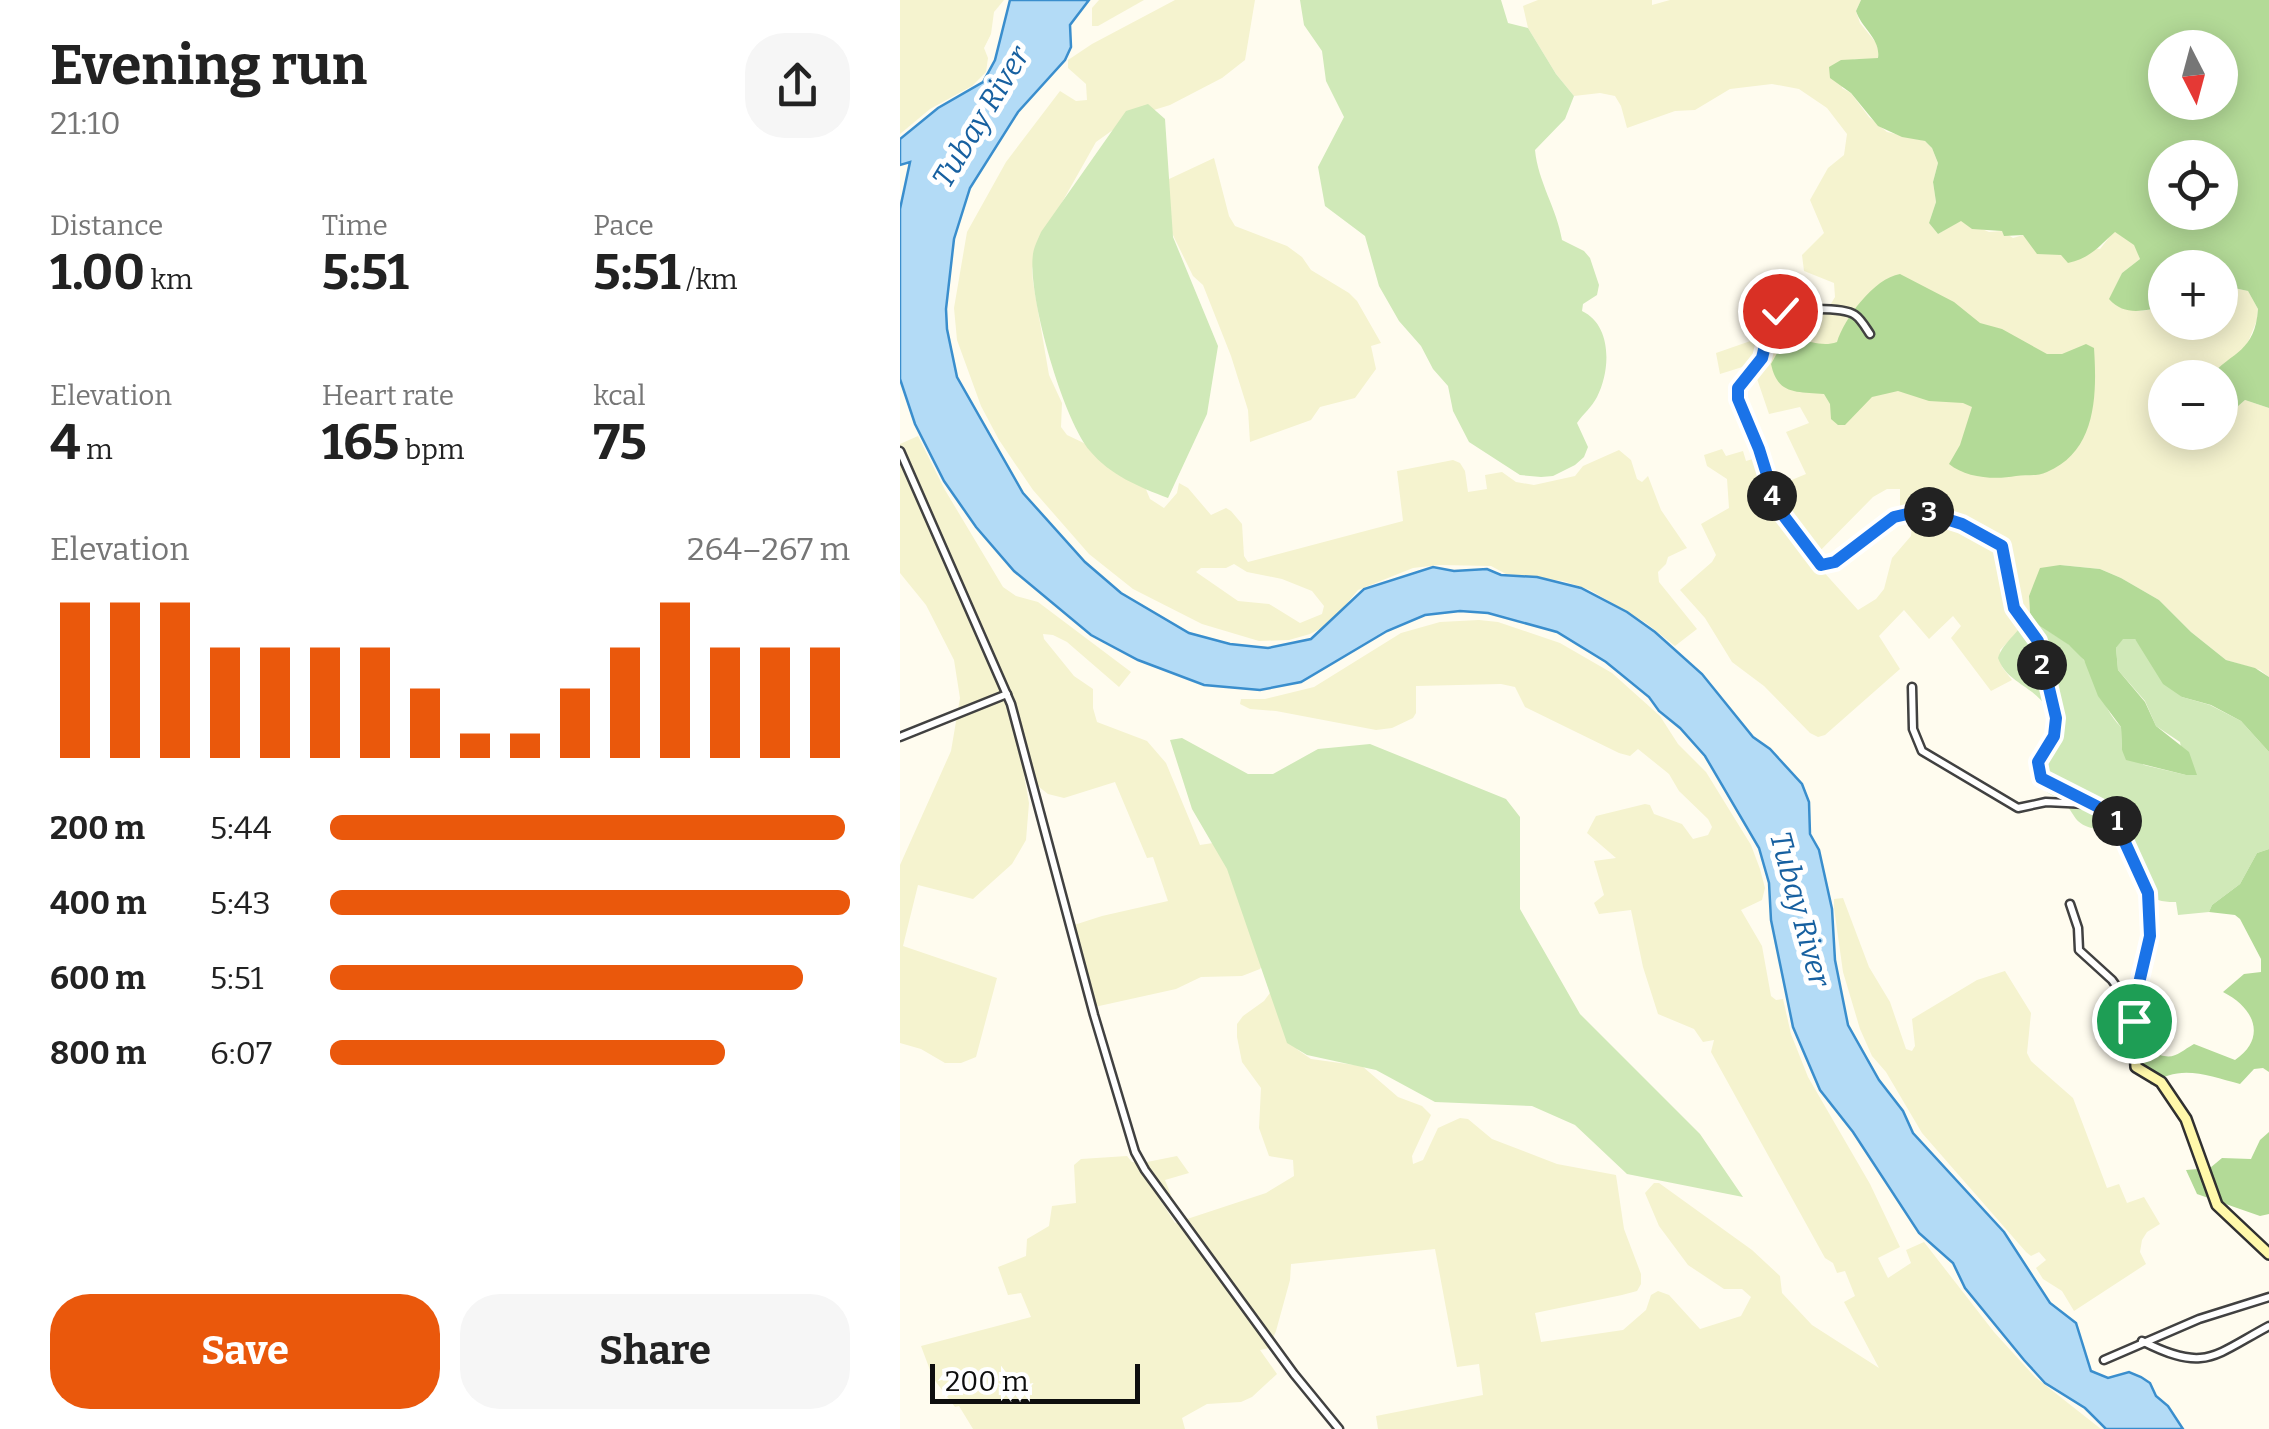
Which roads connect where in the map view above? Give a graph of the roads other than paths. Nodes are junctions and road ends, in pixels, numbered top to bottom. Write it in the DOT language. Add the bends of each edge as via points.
graph roads {
  1 [pos="1870,334"];
  2 [pos="900,450"];
  3 [pos="1912,687"];
  4 [pos="1007,694"];
  5 [pos="900,737"];
  6 [pos="2094,804"];
  7 [pos="2070,904"];
  8 [pos="2133,1009"];
  9 [pos="2269,1254"];
  10 [pos="2269,1297"];
  11 [pos="2269,1326"];
  12 [pos="2142,1341"];
  13 [pos="2104,1360"];
  14 [pos="1340,1429"];
  1 -- 6 [label="street" via="1847,312 1780,311 1772,317 1762,358 1737,393 1777,507 1821,565 1835,562 1894,517 1921,511 2002,546 2014,608 2038,641 2056,718 2038,762 2041,778"];
  2 -- 4 [label="street"];
  3 -- 6 [label="street" via="1914,738 1930,757 2018,808"];
  4 -- 5 [label="street"];
  4 -- 14 [label="street" via="1135,1152"];
  6 -- 8 [label="street" via="2117,820 2150,907 2148,953"];
  7 -- 8 [label="street" via="2079,950"];
  8 -- 9 [label="street" via="2136,1067 2160,1082 2186,1119 2217,1205"];
  10 -- 12 [label="street"];
  11 -- 12 [label="street" via="2205,1359 2182,1358"];
  12 -- 13 [label="street"];
}
